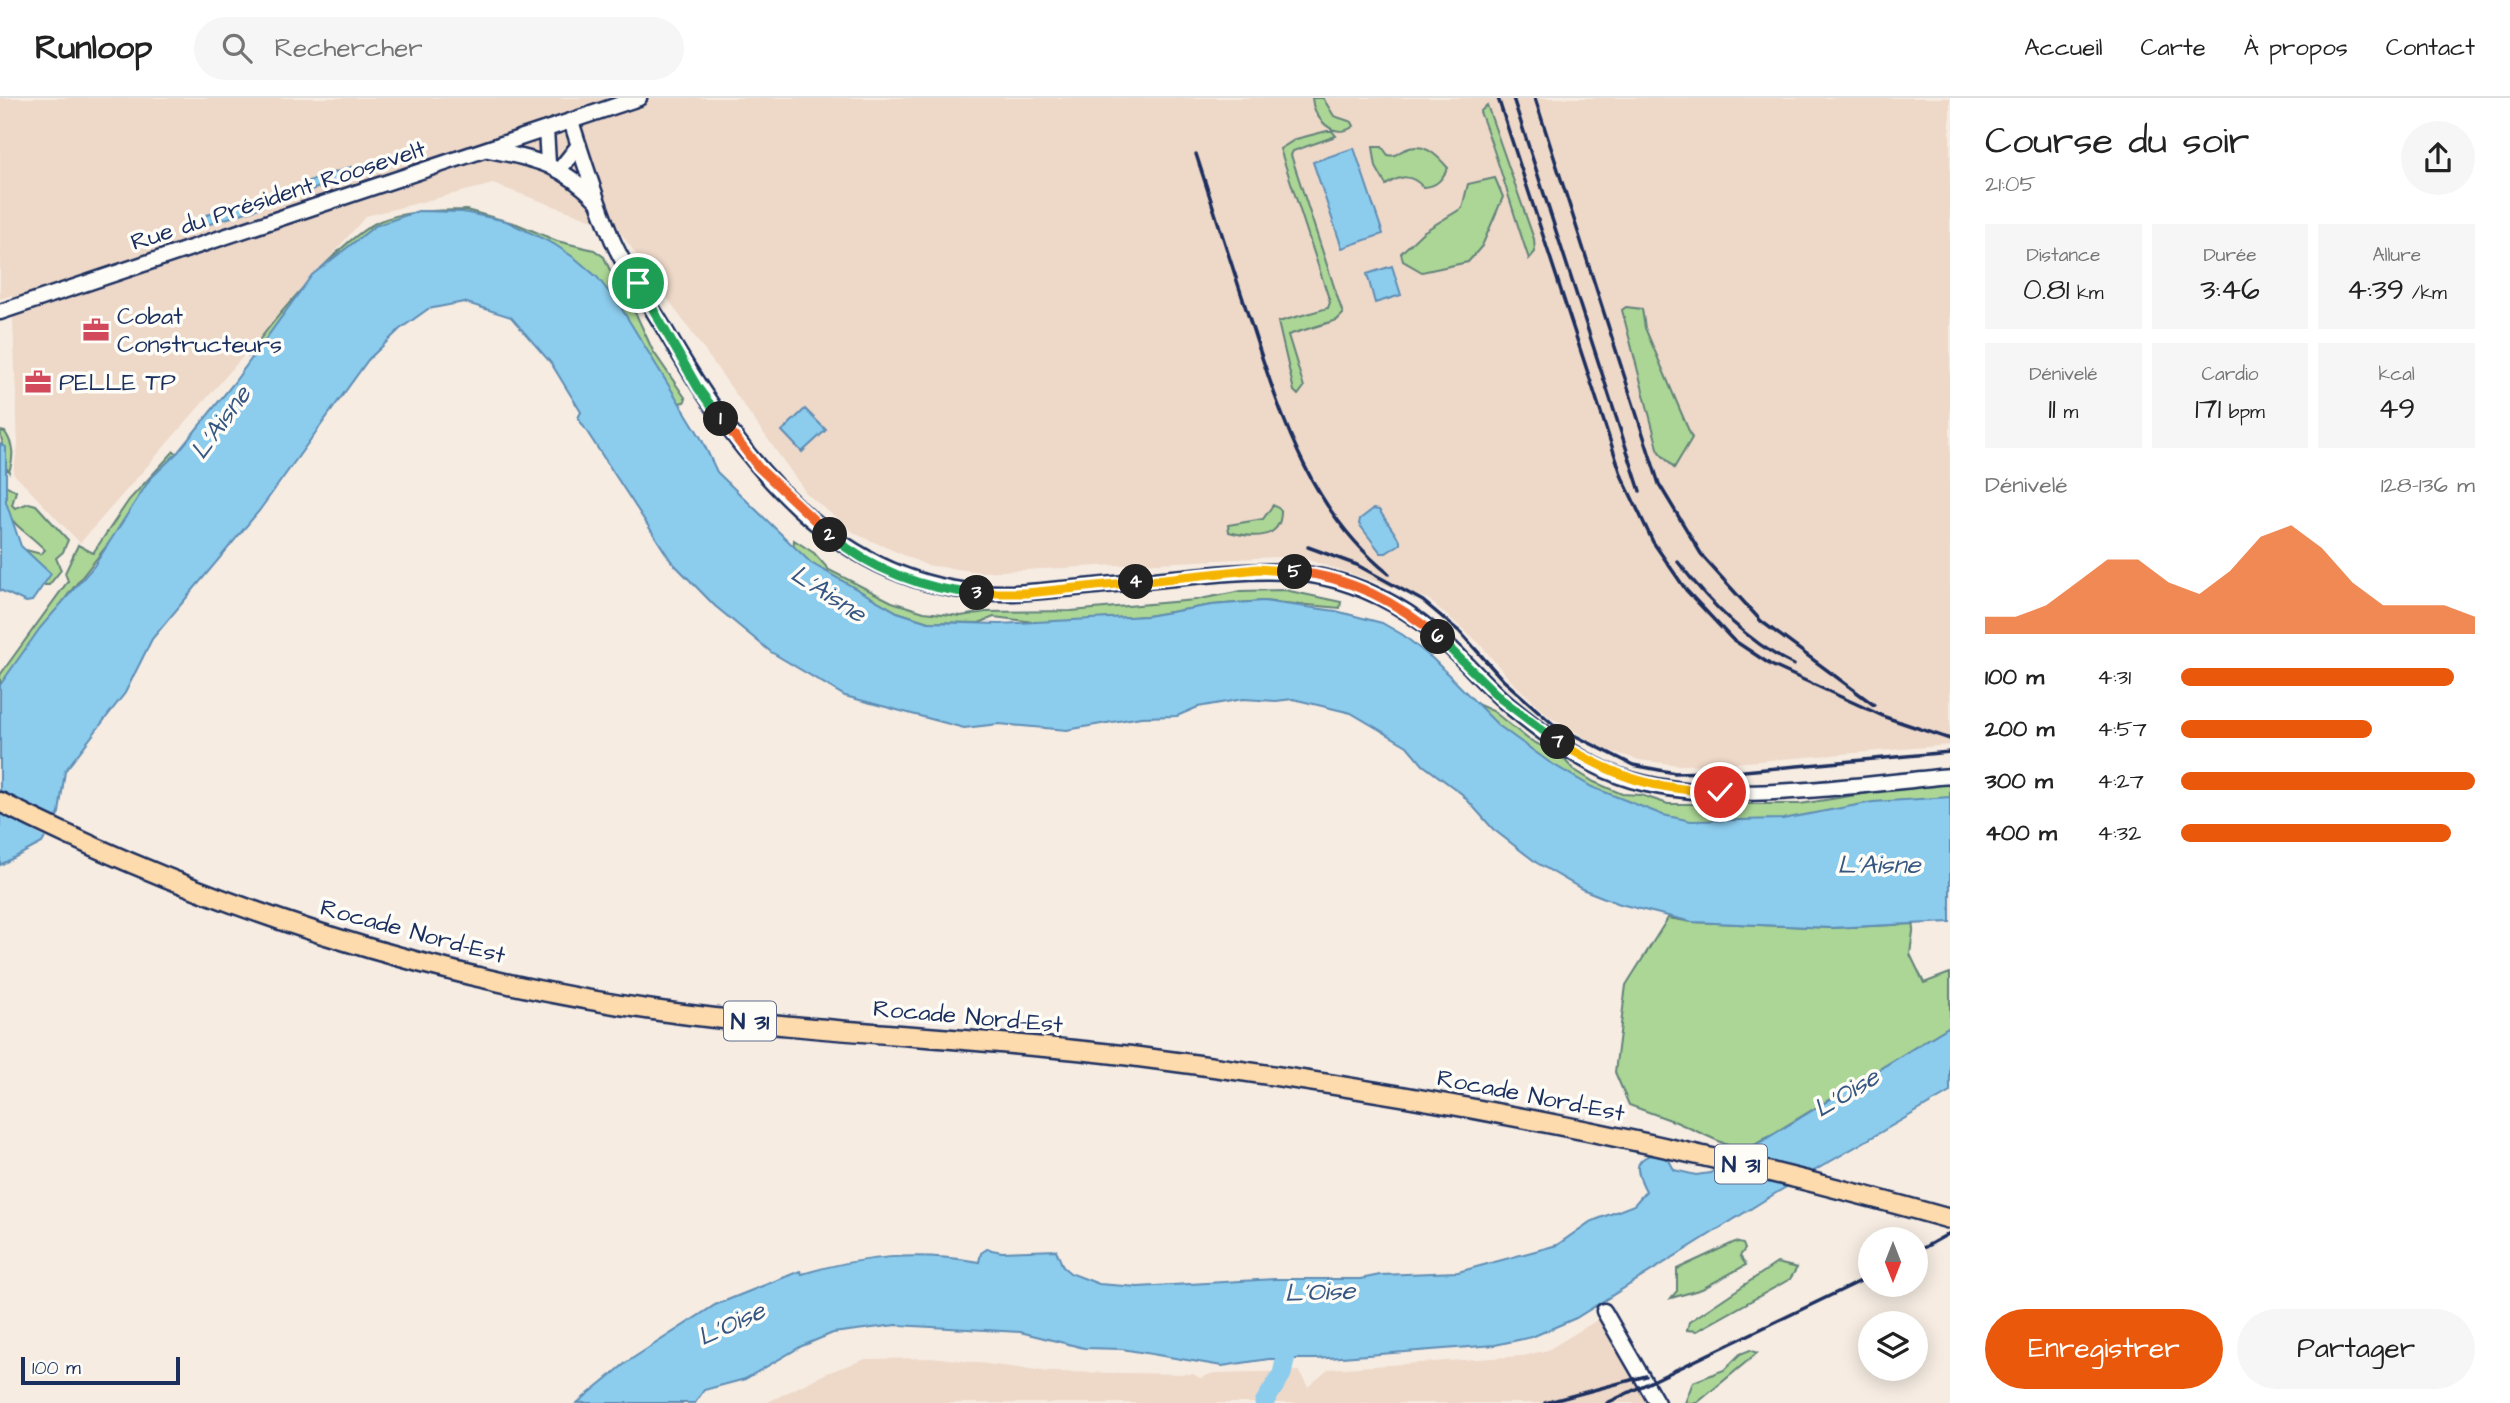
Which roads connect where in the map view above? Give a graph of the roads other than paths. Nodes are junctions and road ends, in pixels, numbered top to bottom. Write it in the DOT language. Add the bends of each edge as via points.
graph roads {
  1 [pos="639,98"];
  2 [pos="571,121"];
  3 [pos="546,129"];
  4 [pos="579,145"];
  5 [pos="486,150"];
  6 [pos="554,166"];
  7 [pos="601,204"];
  8 [pos="0,312"];
  9 [pos="1950,776"];
  10 [pos="0,802"];
  11 [pos="1950,1219"];
  12 [pos="1605,1311"];
  13 [pos="1657,1403"];
  1 -- 2 [label="street, Rue du Président Roosevelt"];
  2 -- 3 [label="street, Rue du Président Roosevelt"];
  2 -- 4 [label="street"];
  3 -- 5 [label="street, Rue du Président Roosevelt"];
  3 -- 6 [label="street"];
  4 -- 6 [label="street"];
  4 -- 7 [label="street"];
  5 -- 6 [label="street"];
  5 -- 8 [label="street, Rue du Président Roosevelt"];
  6 -- 7 [label="street" via="577,180"];
  7 -- 9 [label="street" via="610,236 698,388 758,467 836,541 884,568 939,587 1002,594 1258,569 1302,573 1350,584 1414,617 1514,710 1619,776 1674,789 1732,792"];
  10 -- 11 [label="main road, Rocade Nord-Est / N 31" via="207,895 369,948 555,993 718,1018 1126,1056 1385,1093 1684,1151"];
  12 -- 13 [label="street"];
}
